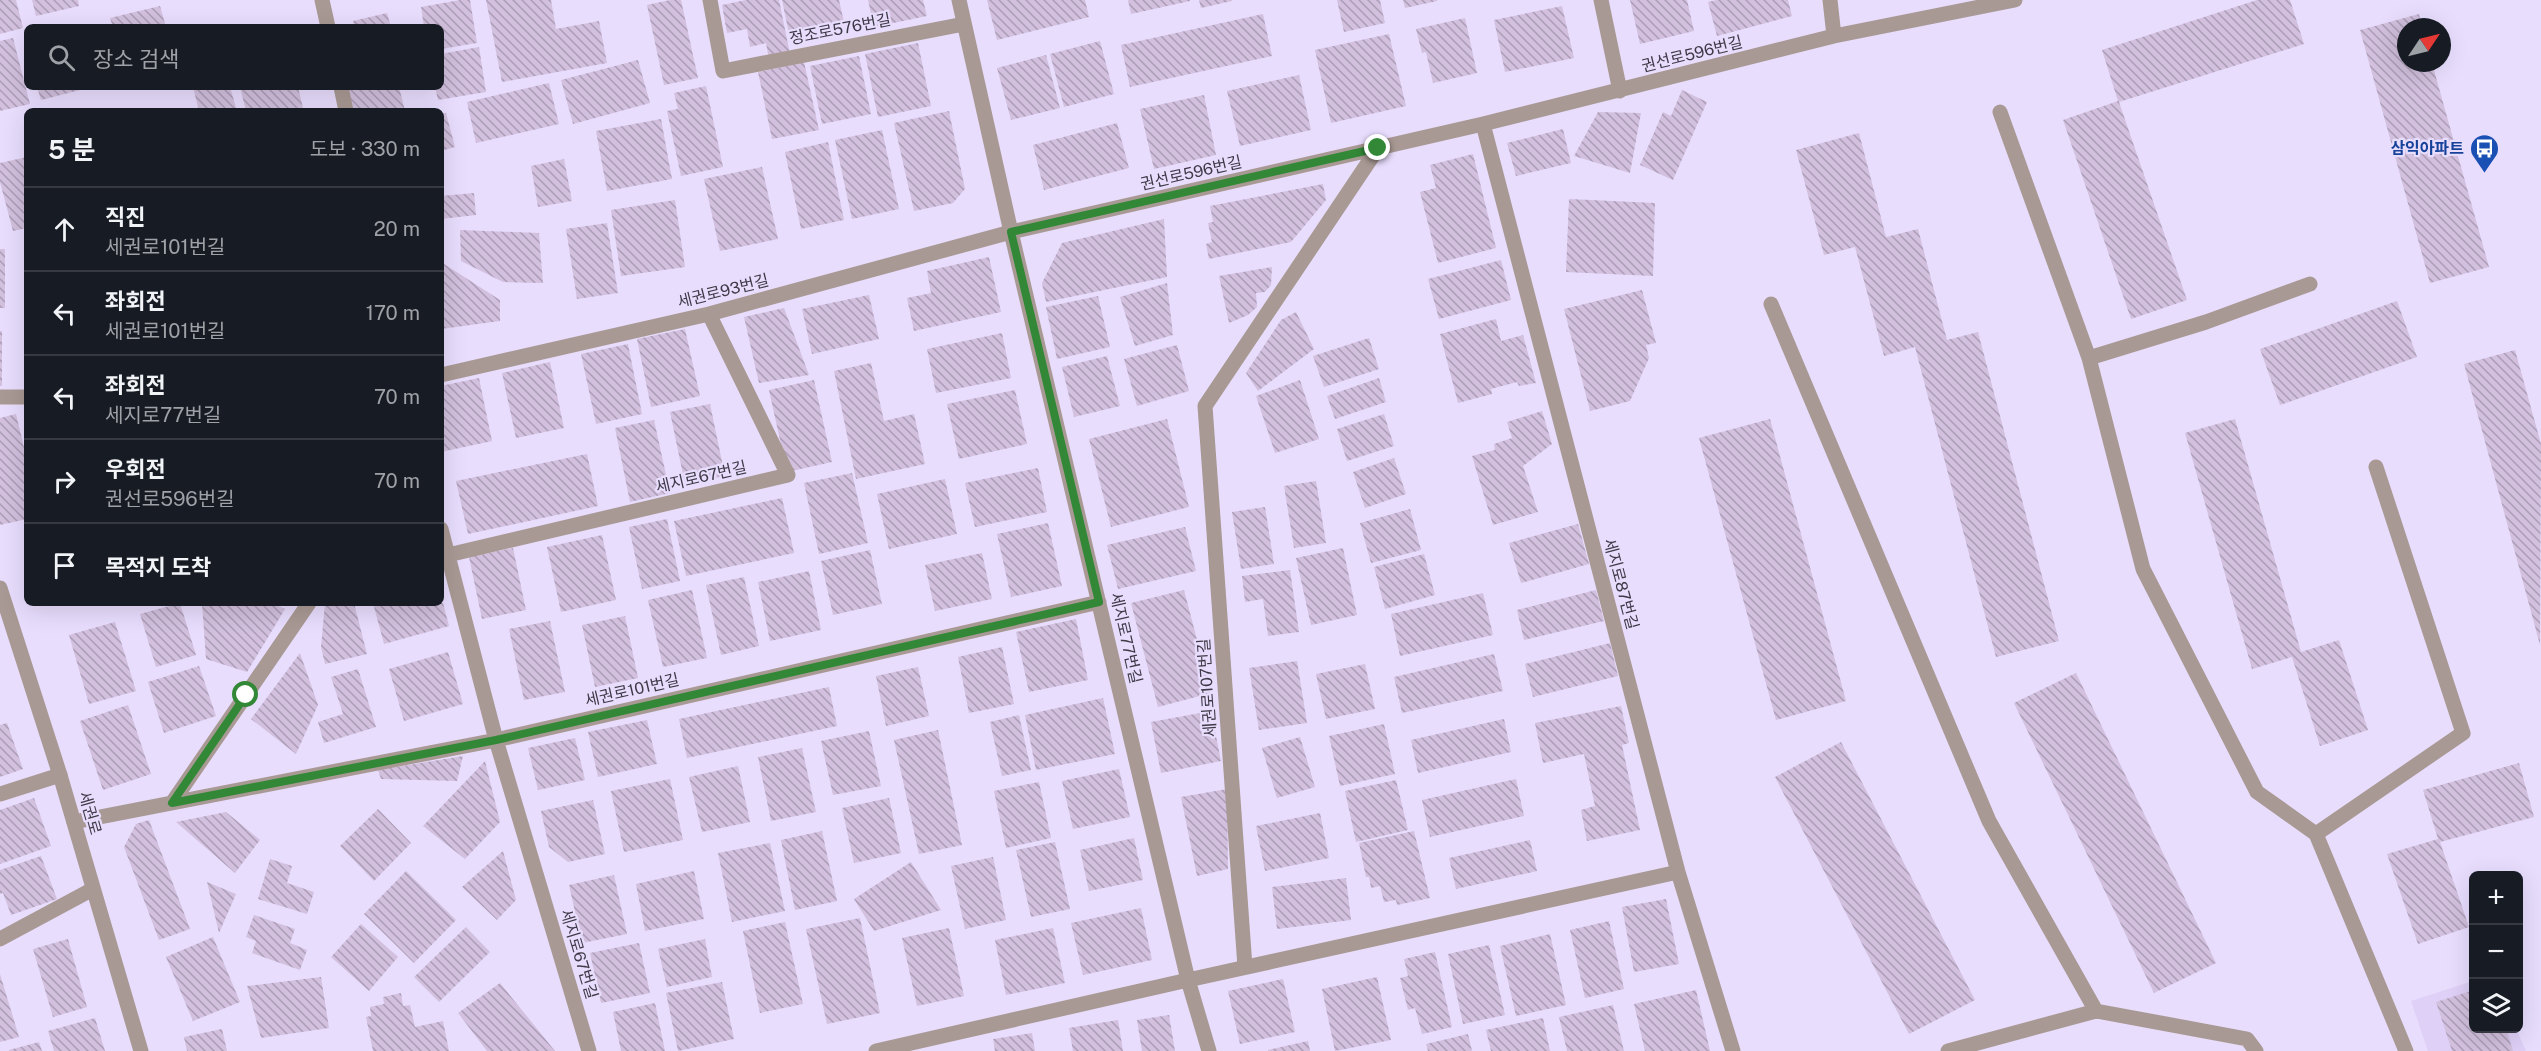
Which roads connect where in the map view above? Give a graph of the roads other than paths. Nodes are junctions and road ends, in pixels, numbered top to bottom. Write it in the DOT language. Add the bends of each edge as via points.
graph roads {
  1 [pos="322,0"];
  2 [pos="710,0"];
  3 [pos="959,0"];
  4 [pos="1601,0"];
  5 [pos="1830,0"];
  6 [pos="2015,0"];
  7 [pos="327,24"];
  8 [pos="964,24"];
  9 [pos="1834,36"];
  10 [pos="342,90"];
  11 [pos="1620,91"];
  12 [pos="345,108"];
  13 [pos="2000,112"];
  14 [pos="1483,124"];
  15 [pos="1378,148"];
  16 [pos="1011,232"];
  17 [pos="2310,284"];
  18 [pos="1771,304"];
  19 [pos="709,314"];
  20 [pos="2089,358"];
  21 [pos="444,374"];
  22 [pos="24,396"];
  23 [pos="0,398"];
  24 [pos="2376,467"];
  25 [pos="444,541"];
  26 [pos="448,555"];
  27 [pos="0,588"];
  28 [pos="1099,602"];
  29 [pos="307,606"];
  30 [pos="496,740"];
  31 [pos="60,775"];
  32 [pos="0,794"];
  33 [pos="172,803"];
  34 [pos="74,822"];
  35 [pos="2316,834"];
  36 [pos="1678,872"];
  37 [pos="93,889"];
  38 [pos="0,939"];
  39 [pos="1245,967"];
  40 [pos="1188,980"];
  41 [pos="2096,1011"];
  42 [pos="141,1051"];
  43 [pos="589,1051"];
  44 [pos="876,1051"];
  45 [pos="1209,1051"];
  46 [pos="1733,1051"];
  47 [pos="1948,1051"];
  48 [pos="2256,1051"];
  49 [pos="2406,1051"];
  1 -- 7 [label="street"];
  2 -- 8 [label="street, 정조로576번길" via="723,71"];
  3 -- 8 [label="street"];
  4 -- 11 [label="street"];
  5 -- 9 [label="street"];
  6 -- 9 [label="street, 권선로596번길"];
  8 -- 16 [label="street"];
  9 -- 11 [label="street, 권선로596번길"];
  10 -- 12 [label="street"];
  11 -- 14 [label="street, 권선로596번길"];
  13 -- 20 [label="street"];
  14 -- 15 [label="street, 권선로596번길"];
  14 -- 36 [label="street, 세지로87번길"];
  15 -- 16 [label="street, 권선로596번길"];
  15 -- 39 [label="street, 세권로107번길" via="1205,406"];
  16 -- 19 [label="street, 세권로93번길"];
  16 -- 28 [label="street, 세지로77번길"];
  17 -- 20 [label="street" via="2206,322"];
  18 -- 41 [label="street" via="1989,821"];
  19 -- 21 [label="street, 세권로93번길"];
  19 -- 26 [label="street, 세지로67번길" via="788,475"];
  20 -- 35 [label="street" via="2143,569 2257,792"];
  22 -- 23 [label="street"];
  24 -- 35 [label="street" via="2463,733"];
  25 -- 26 [label="street, 세지로67번길"];
  26 -- 30 [label="street, 세지로67번길"];
  27 -- 31 [label="street, 세권로"];
  28 -- 30 [label="street, 세권로101번길"];
  28 -- 40 [label="street, 세지로77번길"];
  29 -- 33 [label="street"];
  30 -- 33 [label="street, 세권로101번길"];
  30 -- 43 [label="street, 세지로67번길"];
  31 -- 32 [label="street"];
  31 -- 34 [label="street, 세권로"];
  33 -- 34 [label="street, 세권로101번길"];
  34 -- 37 [label="street, 세권로"];
  35 -- 49 [label="street"];
  36 -- 39 [label="street"];
  36 -- 46 [label="street, 세지로87번길"];
  37 -- 38 [label="street"];
  37 -- 42 [label="street, 세권로"];
  39 -- 40 [label="street"];
  40 -- 44 [label="street"];
  40 -- 45 [label="street, 세지로77번길"];
  41 -- 47 [label="street"];
  41 -- 48 [label="street" via="2247,1039"];
}
